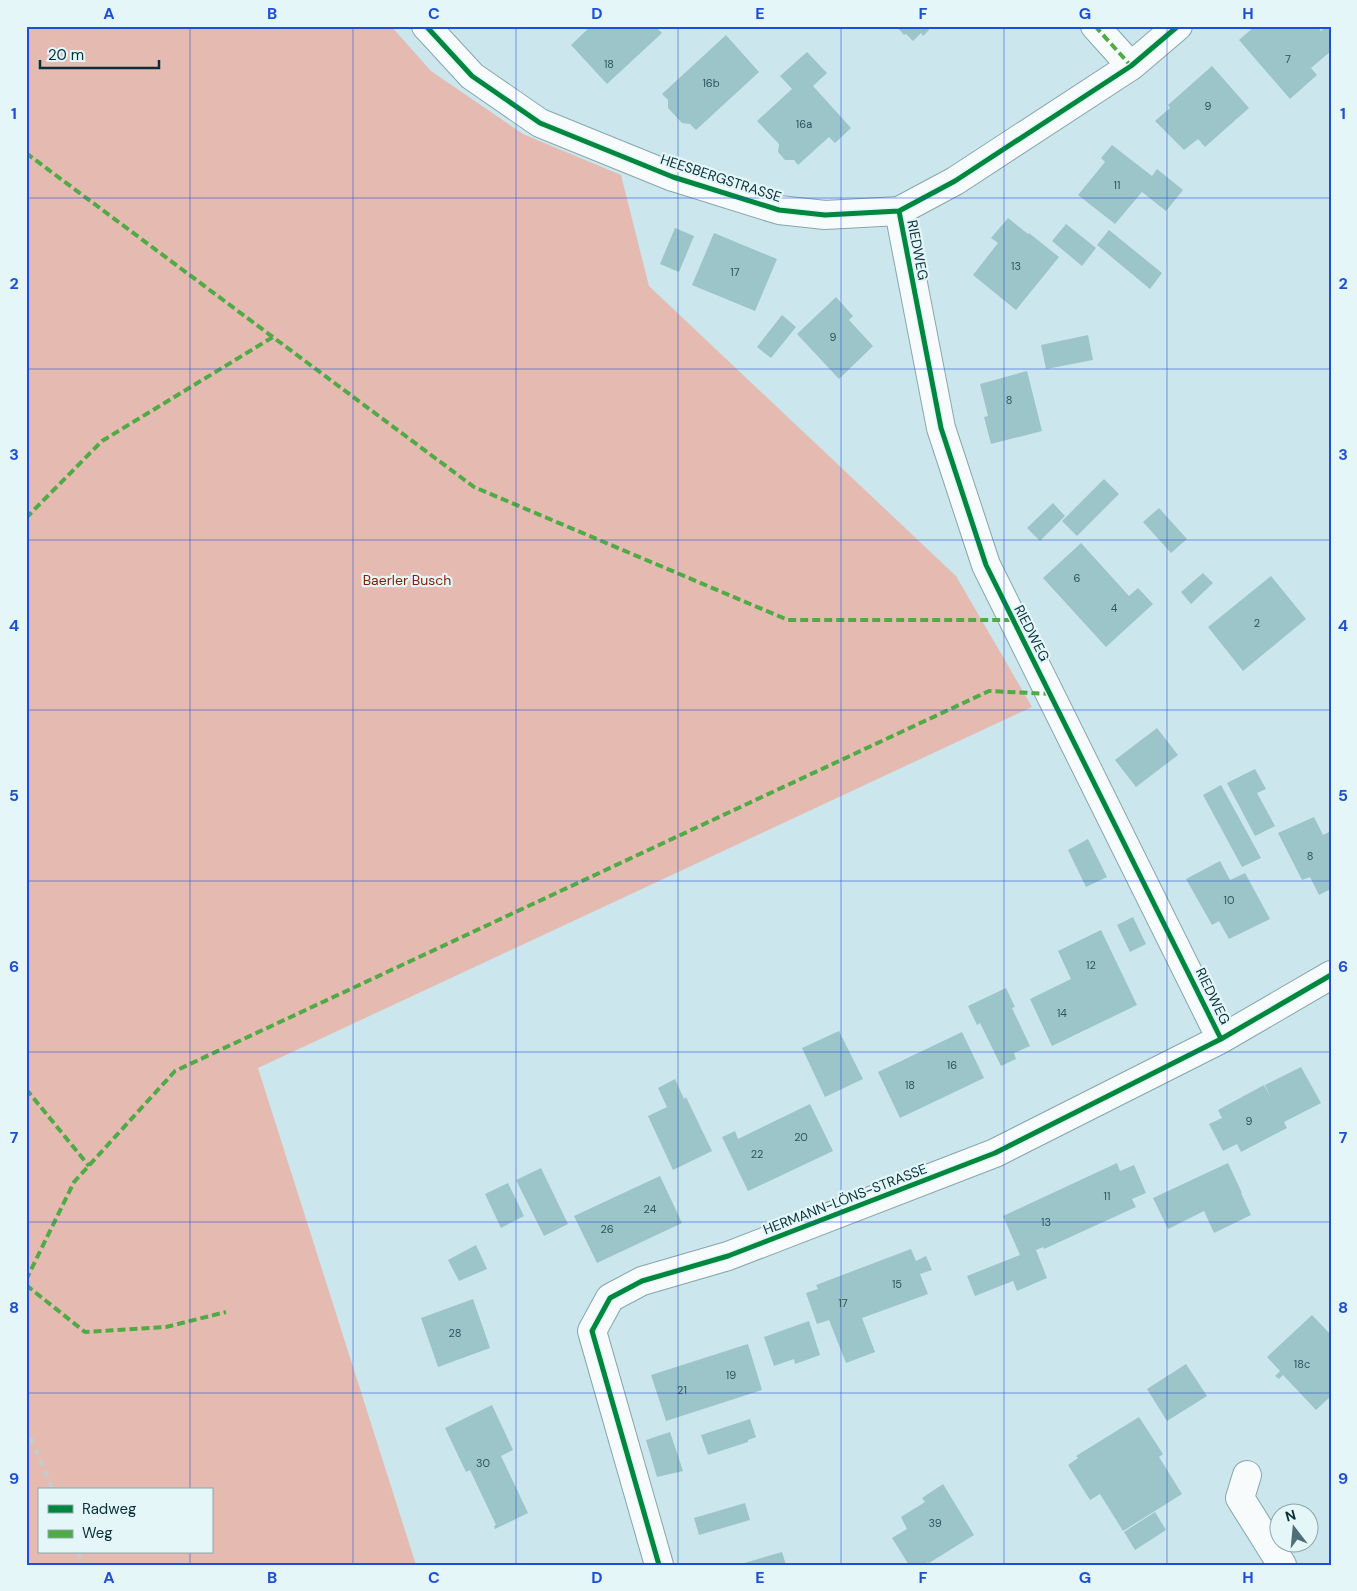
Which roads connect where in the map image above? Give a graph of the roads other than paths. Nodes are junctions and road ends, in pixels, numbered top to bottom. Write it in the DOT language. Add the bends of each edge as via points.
graph roads {
  1 [pos="426,26"];
  2 [pos="1095,26"];
  3 [pos="1178,26"];
  4 [pos="1131,66"];
  5 [pos="899,211"];
  6 [pos="1331,975"];
  7 [pos="1221,1038"];
  8 [pos="1247,1475"];
  9 [pos="658,1565"];
  10 [pos="1282,1565"];
  1 -- 5 [label="street, HEESBERGSTRASSE" via="472,76 540,124 673,177 779,210 826,215"];
  2 -- 4 [label="street"];
  3 -- 4 [label="street, HEESBERGSTRASSE"];
  4 -- 5 [label="street, HEESBERGSTRASSE" via="955,181"];
  5 -- 7 [label="street, RIEDWEG" via="941,428 986,565"];
  6 -- 7 [label="street, HERMANN-LÖNS-STRASSE"];
  7 -- 9 [label="street, HERMANN-LÖNS-STRASSE" via="996,1153 728,1256 642,1281 610,1298 592,1332"];
  8 -- 10 [label="street" via="1240,1498"];
}
